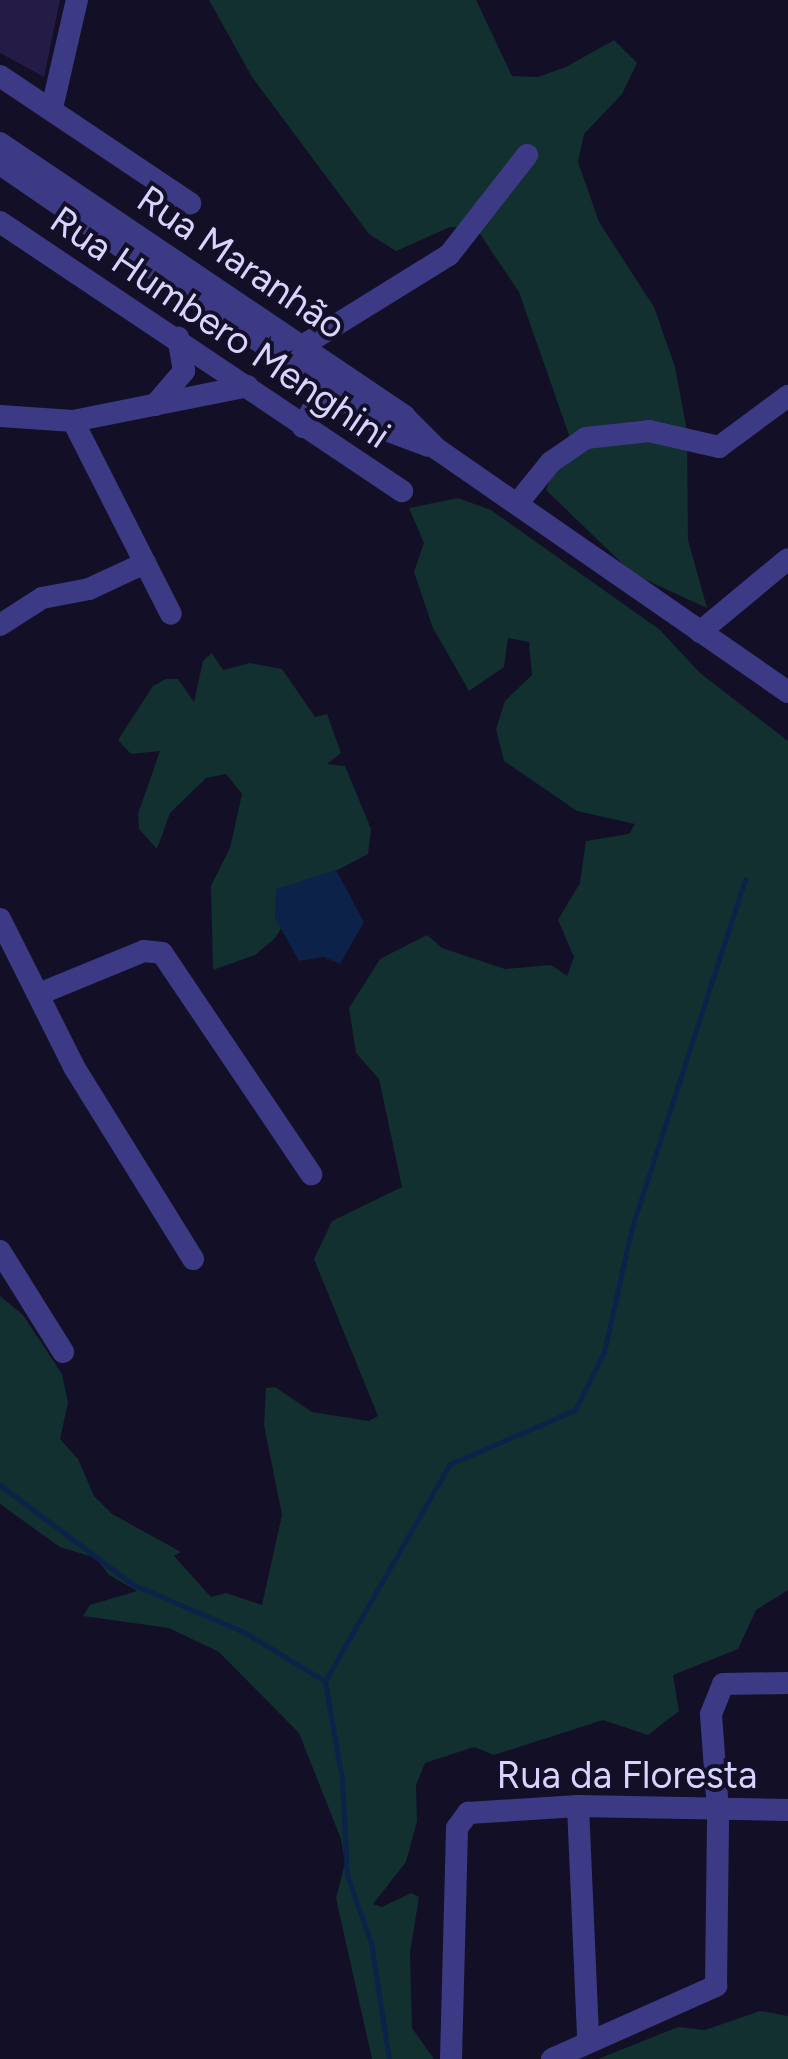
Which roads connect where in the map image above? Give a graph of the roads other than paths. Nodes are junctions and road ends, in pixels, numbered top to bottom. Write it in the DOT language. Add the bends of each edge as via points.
graph roads {
  1 [pos="77,0"];
  2 [pos="0,76"];
  3 [pos="52,108"];
  4 [pos="0,143"];
  5 [pos="526,156"];
  6 [pos="0,164"];
  7 [pos="190,203"];
  8 [pos="0,222"];
  9 [pos="178,338"];
  10 [pos="302,346"];
  11 [pos="329,377"];
  12 [pos="248,386"];
  13 [pos="788,396"];
  14 [pos="152,407"];
  15 [pos="0,416"];
  16 [pos="74,421"];
  17 [pos="303,427"];
  18 [pos="402,491"];
  19 [pos="518,504"];
  20 [pos="788,560"];
  21 [pos="144,563"];
  22 [pos="172,614"];
  23 [pos="0,624"];
  24 [pos="700,632"];
  25 [pos="788,692"];
  26 [pos="0,919"];
  27 [pos="39,994"];
  28 [pos="311,1174"];
  29 [pos="0,1251"];
  30 [pos="194,1259"];
  31 [pos="63,1352"];
  32 [pos="788,1683"];
  33 [pos="578,1806"];
  34 [pos="718,1810"];
  35 [pos="788,1810"];
  36 [pos="588,2039"];
  37 [pos="451,2059"];
  38 [pos="552,2059"];
  1 -- 3 [label="street"];
  2 -- 3 [label="street"];
  3 -- 7 [label="street"];
  4 -- 10 [label="street, Rua Maranhão"];
  5 -- 10 [label="street" via="449,256"];
  6 -- 11 [label="street, Rua Maranhão"];
  8 -- 9 [label="street, Rua Humbero Menghini"];
  9 -- 12 [label="street, Rua Humbero Menghini"];
  9 -- 14 [label="street" via="184,372"];
  10 -- 11 [label="street, Rua Maranhão"];
  11 -- 17 [label="street"];
  11 -- 19 [label="street, Rua Maranhão" via="391,432 437,449"];
  12 -- 14 [label="street"];
  12 -- 17 [label="street, Rua Humbero Menghini"];
  13 -- 19 [label="street" via="719,447 649,431 586,438 552,462"];
  14 -- 16 [label="street"];
  15 -- 16 [label="street"];
  16 -- 21 [label="street"];
  17 -- 18 [label="street, Rua Humbero Menghini"];
  19 -- 24 [label="street, Rua Maranhão"];
  20 -- 24 [label="street"];
  21 -- 22 [label="street"];
  21 -- 23 [label="street" via="88,590 42,598"];
  24 -- 25 [label="street, Rua Maranhão"];
  26 -- 27 [label="street"];
  27 -- 28 [label="street" via="144,951 162,953"];
  27 -- 30 [label="street" via="74,1067"];
  29 -- 31 [label="street"];
  32 -- 34 [label="street" via="723,1684 710,1714"];
  33 -- 34 [label="street, Rua da Floresta"];
  33 -- 36 [label="street"];
  33 -- 37 [label="street, Rua da Floresta" via="468,1814 457,1828"];
  34 -- 35 [label="street, Rua da Floresta"];
  34 -- 36 [label="street" via="716,1986"];
  36 -- 38 [label="street"];
}
